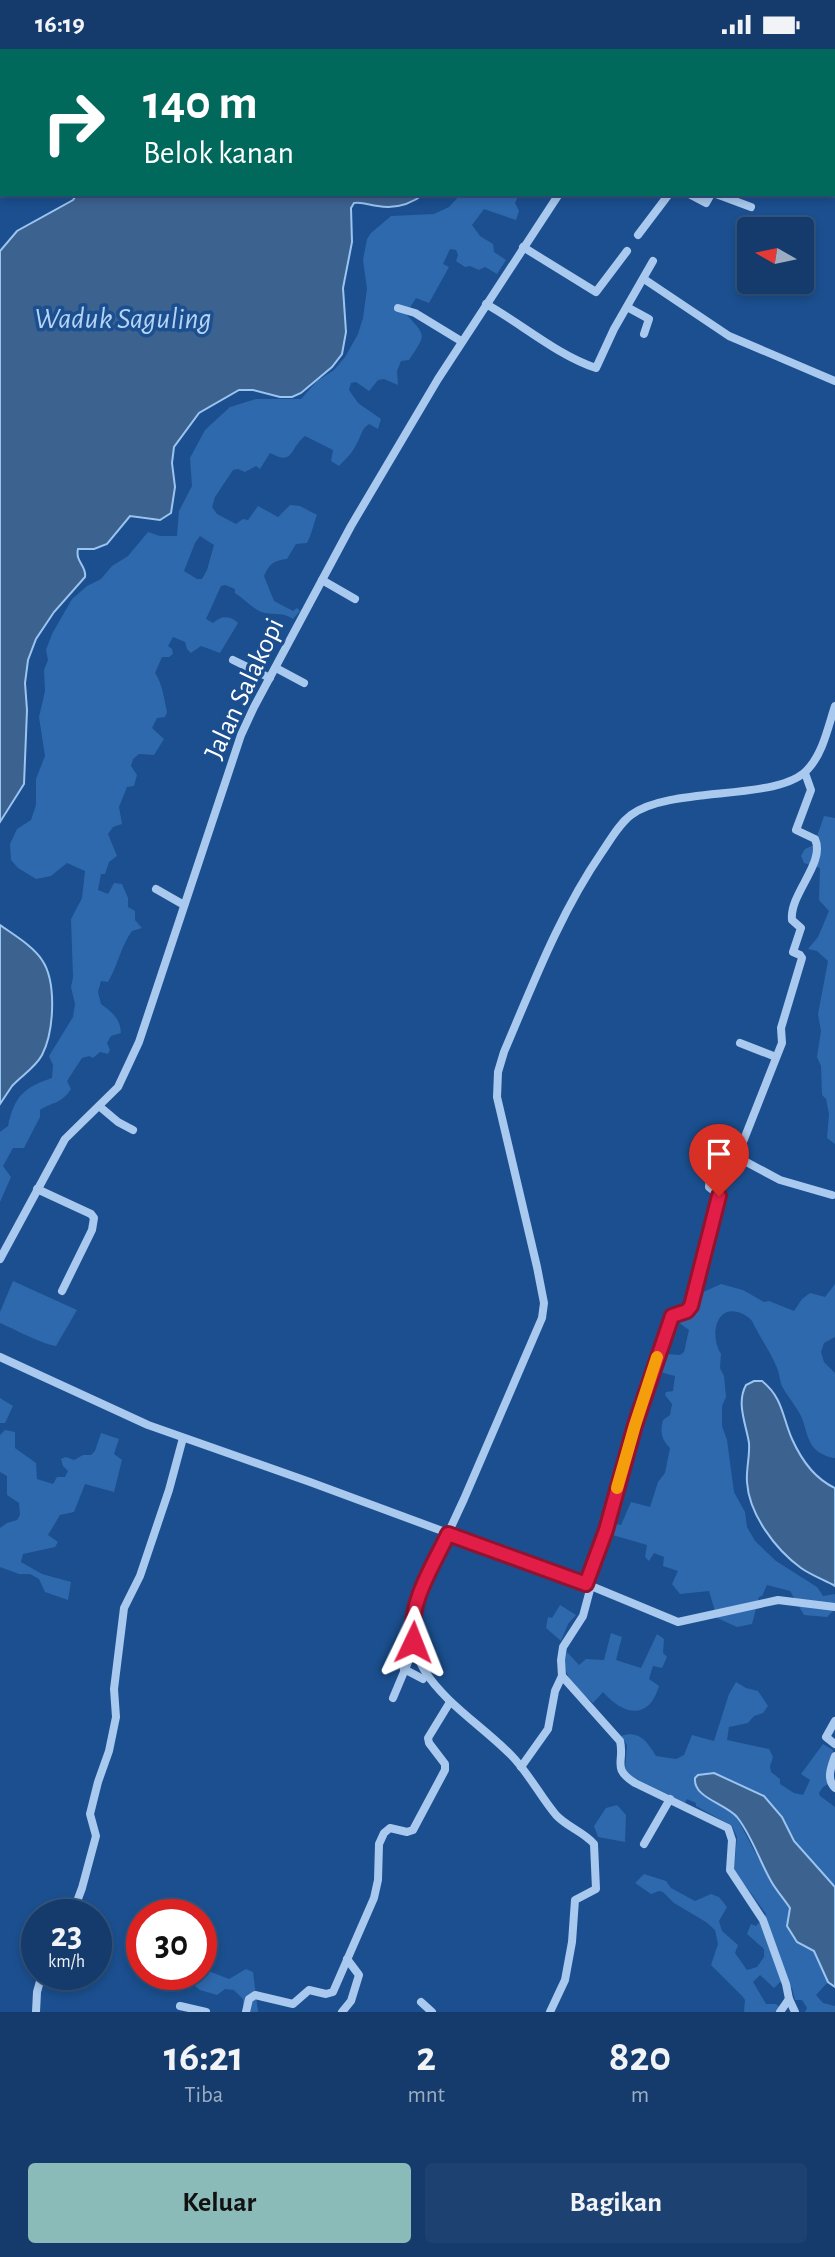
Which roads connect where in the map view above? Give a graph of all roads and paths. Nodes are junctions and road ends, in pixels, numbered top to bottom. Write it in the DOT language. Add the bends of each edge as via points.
graph roads {
  1 [pos="558,196"];
  2 [pos="667,196"];
  3 [pos="693,196"];
  4 [pos="712,196"];
  5 [pos="739,198"];
  6 [pos="751,207"];
  7 [pos="638,235"];
  8 [pos="523,247"];
  9 [pos="627,251"];
  10 [pos="653,261"];
  11 [pos="644,279"];
  12 [pos="486,304"];
  13 [pos="627,307"];
  14 [pos="398,308"];
  15 [pos="644,334"];
  16 [pos="461,341"];
  17 [pos="835,381"];
  18 [pos="322,580"];
  19 [pos="355,599"];
  20 [pos="233,660"];
  21 [pos="276,668"];
  22 [pos="270,678"];
  23 [pos="304,683"];
  24 [pos="835,706"];
  25 [pos="805,773"];
  26 [pos="156,889"];
  27 [pos="184,905"];
  28 [pos="740,1042"];
  29 [pos="776,1057"];
  30 [pos="99,1106"];
  31 [pos="133,1130"];
  32 [pos="737,1157"];
  33 [pos="37,1189"];
  34 [pos="832,1195"];
  35 [pos="0,1259"];
  36 [pos="62,1290"];
  37 [pos="0,1357"];
  38 [pos="183,1438"];
  39 [pos="448,1534"];
  40 [pos="589,1585"];
  41 [pos="835,1608"];
  42 [pos="414,1648"];
  43 [pos="404,1669"];
  44 [pos="562,1676"];
  45 [pos="423,1679"];
  46 [pos="393,1699"];
  47 [pos="450,1702"];
  48 [pos="835,1721"];
  49 [pos="835,1744"];
  50 [pos="835,1756"];
  51 [pos="521,1767"];
  52 [pos="835,1788"];
  53 [pos="670,1799"];
  54 [pos="643,1844"];
  55 [pos="78,1899"];
  56 [pos="347,1959"];
  57 [pos="38,1990"];
  58 [pos="789,1999"];
  59 [pos="421,2002"];
  60 [pos="180,2006"];
  61 [pos="36,2012"];
  62 [pos="206,2012"];
  63 [pos="246,2012"];
  64 [pos="342,2012"];
  65 [pos="432,2012"];
  66 [pos="550,2012"];
  67 [pos="780,2012"];
  68 [pos="795,2012"];
  1 -- 8 [label="street, Jalan Salakopi"];
  2 -- 7 [label="street"];
  3 -- 4 [label="street" via="706,203"];
  5 -- 6 [label="street"];
  8 -- 9 [label="street" via="596,292"];
  8 -- 12 [label="street, Jalan Salakopi"];
  10 -- 11 [label="street"];
  11 -- 13 [label="street"];
  11 -- 17 [label="street" via="729,336"];
  12 -- 13 [label="street" via="596,368"];
  12 -- 16 [label="street, Jalan Salakopi"];
  13 -- 15 [label="street" via="649,319"];
  14 -- 16 [label="street"];
  16 -- 18 [label="street, Jalan Salakopi"];
  18 -- 19 [label="street"];
  18 -- 21 [label="street, Jalan Salakopi"];
  20 -- 22 [label="street"];
  21 -- 22 [label="street, Jalan Salakopi"];
  21 -- 23 [label="street"];
  22 -- 27 [label="street, Jalan Salakopi" via="243,728"];
  24 -- 25 [label="street" via="820,749"];
  25 -- 29 [label="street" via="811,790 796,830 815,839 817,847 791,913 801,928 793,952 802,958"];
  25 -- 39 [label="street" via="774,786 643,808 621,825 570,903 504,1052 497,1088 544,1301 543,1315"];
  26 -- 27 [label="street"];
  27 -- 30 [label="street, Jalan Salakopi" via="130,1066"];
  28 -- 29 [label="street"];
  29 -- 32 [label="street"];
  30 -- 31 [label="street"];
  30 -- 33 [label="street, Jalan Salakopi" via="69,1133"];
  32 -- 34 [label="street" via="780,1180"];
  32 -- 40 [label="street" via="713,1150 709,1187 719,1198 691,1306 672,1316"];
  33 -- 35 [label="street, Jalan Salakopi"];
  33 -- 36 [label="street" via="94,1218"];
  37 -- 38 [label="street"];
  38 -- 39 [label="street"];
  38 -- 55 [label="street" via="140,1576 125,1606 114,1689 116,1717 90,1814 96,1836"];
  39 -- 40 [label="street"];
  39 -- 42 [label="street" via="414,1608"];
  40 -- 41 [label="street" via="678,1622 778,1600"];
  40 -- 44 [label="street" via="583,1616 563,1647"];
  42 -- 43 [label="street"];
  42 -- 47 [label="street" via="434,1686"];
  43 -- 45 [label="street"];
  43 -- 46 [label="street"];
  44 -- 51 [label="street" via="548,1729"];
  44 -- 53 [label="street" via="620,1740 622,1773"];
  47 -- 51 [label="street"];
  47 -- 56 [label="street" via="428,1738 445,1770 413,1830 388,1829 382,1836 374,1898"];
  48 -- 49 [label="street" via="826,1737"];
  50 -- 52 [label="street" via="830,1776"];
  51 -- 66 [label="street" via="555,1814 592,1840 595,1848 596,1889 575,1900 565,1980"];
  53 -- 54 [label="street"];
  53 -- 58 [label="street" via="729,1829 730,1870 764,1920"];
  56 -- 63 [label="street" via="331,1994 308,1990 293,2004 255,1995"];
  56 -- 64 [label="street" via="359,1975 351,2001"];
  57 -- 61 [label="street"];
  58 -- 67 [label="street"];
  58 -- 68 [label="street"];
  59 -- 65 [label="street"];
  60 -- 62 [label="street"];
}
